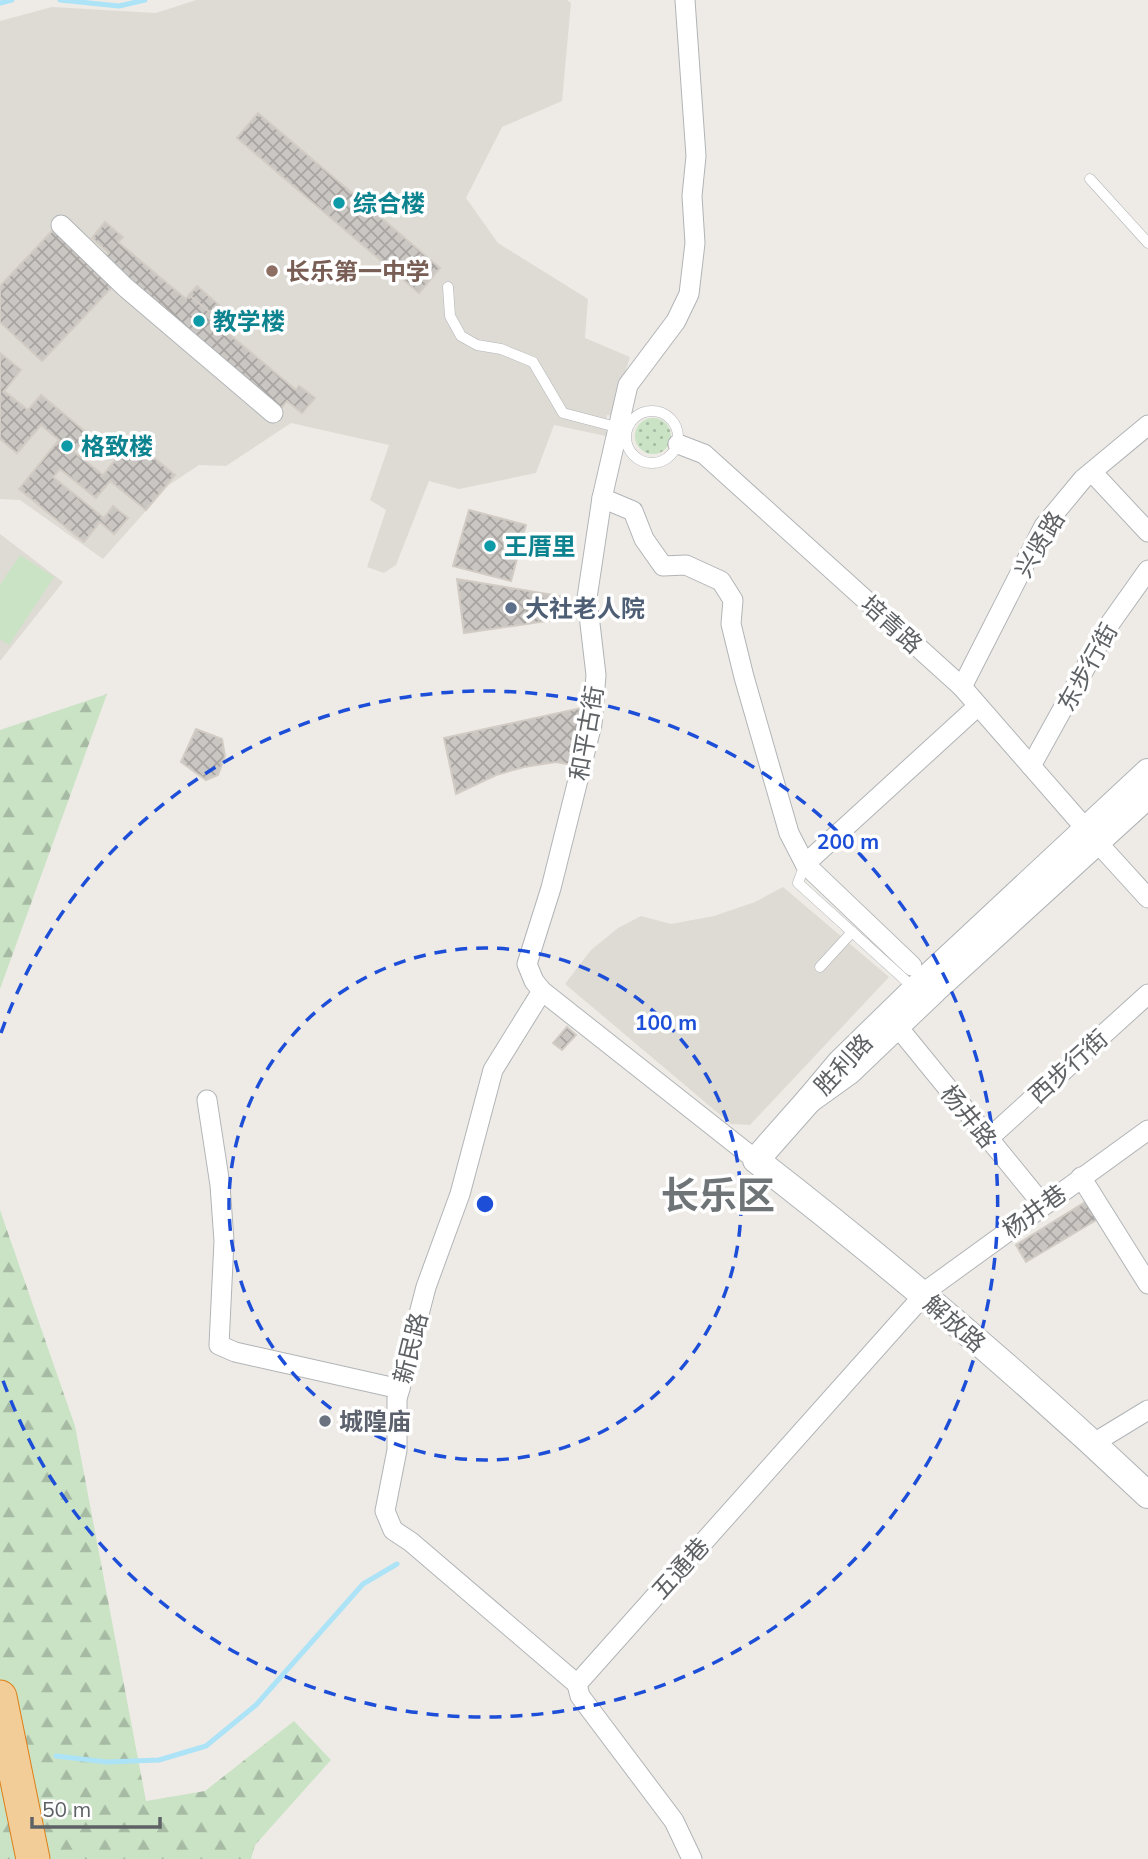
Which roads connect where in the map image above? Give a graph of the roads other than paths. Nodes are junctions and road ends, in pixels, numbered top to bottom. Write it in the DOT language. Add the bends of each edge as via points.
graph roads {
  1 [pos="685,0"];
  2 [pos="1090,179"];
  3 [pos="61,225"];
  4 [pos="1148,243"];
  5 [pos="448,286"];
  6 [pos="273,413"];
  7 [pos="1148,425"];
  8 [pos="624,428"];
  9 [pos="678,444"];
  10 [pos="1092,472"];
  11 [pos="602,498"];
  12 [pos="1148,532"];
  13 [pos="1148,570"];
  14 [pos="962,687"];
  15 [pos="978,706"];
  16 [pos="1031,766"];
  17 [pos="1148,772"];
  18 [pos="1148,795"];
  19 [pos="1091,835"];
  20 [pos="805,864"];
  21 [pos="1148,898"];
  22 [pos="852,932"];
  23 [pos="820,967"];
  24 [pos="914,978"];
  25 [pos="542,991"];
  26 [pos="1148,994"];
  27 [pos="897,1026"];
  28 [pos="207,1100"];
  29 [pos="809,1100"];
  30 [pos="1148,1130"];
  31 [pos="988,1139"];
  32 [pos="756,1160"];
  33 [pos="1082,1177"];
  34 [pos="1042,1205"];
  35 [pos="1148,1284"];
  36 [pos="923,1296"];
  37 [pos="400,1389"];
  38 [pos="1148,1410"];
  39 [pos="1102,1438"];
  40 [pos="1148,1495"];
  41 [pos="577,1684"];
  42 [pos="0,1697"];
  43 [pos="33,1859"];
  44 [pos="692,1859"];
  1 -- 8 [label="street, 和平古街" via="696,156 689,294 676,321 628,385"];
  2 -- 4 [label="lane"];
  3 -- 6 [label="street" via="125,287"];
  5 -- 8 [label="lane" via="450,316 461,336 533,362 563,413"];
  7 -- 10 [label="street, 兴贤路"];
  8 -- 9 [label="lane" via="644,412 660,412 677,428"];
  8 -- 9 [label="lane" via="632,453 645,462 668,457"];
  8 -- 11 [label="street, 和平古街"];
  9 -- 14 [label="street, 培青路" via="704,454"];
  10 -- 12 [label="street"];
  10 -- 14 [label="street, 兴贤路" via="1044,526"];
  11 -- 20 [label="street" via="633,511 663,566 686,565 721,581 733,600 731,624 744,677 789,833"];
  11 -- 25 [label="street, 和平古街" via="587,598 596,675 592,724 527,964"];
  13 -- 16 [label="street, 东步行街" via="1109,625"];
  14 -- 15 [label="street, 培青路"];
  15 -- 16 [label="street, 培青路"];
  15 -- 20 [label="street"];
  16 -- 19 [label="street, 培青路"];
  17 -- 19 [label="main road, 胜利路"];
  18 -- 19 [label="main road, 胜利路"];
  19 -- 21 [label="street, 培青路"];
  19 -- 24 [label="main road, 胜利路"];
  19 -- 27 [label="main road, 胜利路"];
  20 -- 22 [label="lane" via="798,883"];
  20 -- 24 [label="street"];
  22 -- 23 [label="lane"];
  22 -- 24 [label="lane"];
  24 -- 29 [label="main road, 胜利路"];
  25 -- 32 [label="street"];
  25 -- 37 [label="street, 新民路" via="493,1070 460,1194 426,1287"];
  26 -- 31 [label="street, 西步行街"];
  27 -- 29 [label="main road, 胜利路" via="848,1072"];
  27 -- 31 [label="street, 杨井路"];
  28 -- 37 [label="street" via="224,1241 219,1345"];
  29 -- 32 [label="main road"];
  30 -- 33 [label="street, 杨井巷"];
  31 -- 34 [label="street, 杨井路"];
  32 -- 36 [label="main road, 解放路"];
  33 -- 34 [label="street, 杨井巷"];
  33 -- 35 [label="street"];
  34 -- 36 [label="street, 杨井巷"];
  36 -- 40 [label="main road, 解放路"];
  36 -- 41 [label="street, 五通巷"];
  37 -- 41 [label="street, 新民路" via="397,1450 385,1511 393,1530"];
  38 -- 39 [label="street"];
  41 -- 44 [label="street" via="580,1696 674,1821"];
  42 -- 43 [label="highway"];
}
